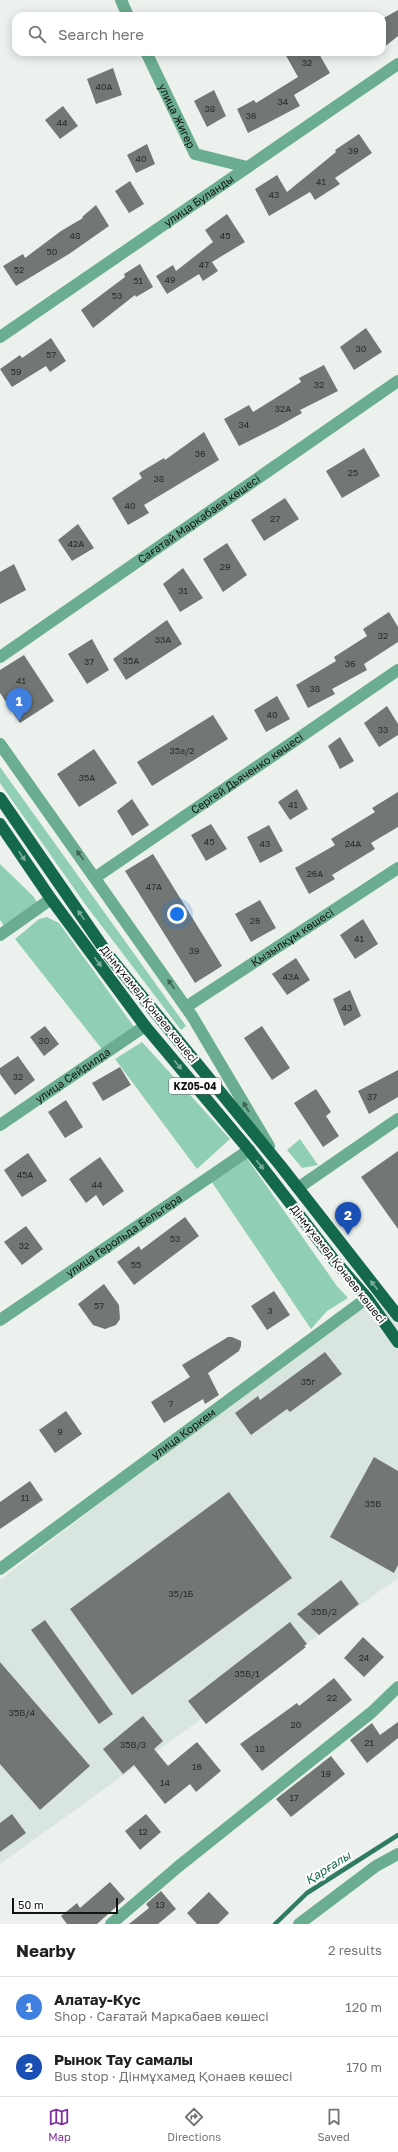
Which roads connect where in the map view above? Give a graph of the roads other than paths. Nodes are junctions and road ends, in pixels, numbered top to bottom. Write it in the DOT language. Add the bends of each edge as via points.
graph roads {
  1 [pos="121,0"];
  2 [pos="126,12"];
  3 [pos="148,56"];
  4 [pos="398,64"];
  5 [pos="247,167"];
  6 [pos="0,337"];
  7 [pos="398,381"];
  8 [pos="0,657"];
  9 [pos="398,670"];
  10 [pos="0,744"];
  11 [pos="0,798"];
  12 [pos="0,824"];
  13 [pos="398,868"];
  14 [pos="96,877"];
  15 [pos="51,899"];
  16 [pos="0,935"];
  17 [pos="186,1007"];
  18 [pos="145,1026"];
  19 [pos="398,1120"];
  20 [pos="0,1125"];
  21 [pos="249,1150"];
  22 [pos="280,1165"];
  23 [pos="298,1188"];
  24 [pos="367,1298"];
  25 [pos="398,1316"];
  26 [pos="0,1320"];
  27 [pos="398,1342"];
  28 [pos="0,1569"];
  29 [pos="398,1687"];
  30 [pos="398,1854"];
  31 [pos="112,1924"];
  32 [pos="298,1924"];
  1 -- 2 [label="street"];
  3 -- 5 [label="street, улица Жигер" via="195,154"];
  4 -- 5 [label="street, улица Буланды"];
  5 -- 6 [label="street, улица Буланды"];
  7 -- 8 [label="street, Сағатай Маркабаев көшесі"];
  9 -- 14 [label="street, Сергей Дьяченко көшесі"];
  14 -- 10 [label="street, one-way"];
  22 -- 11 [label="main road, Дінмұхамед Қонаев көшесі / KZ05-04, one-way" via="109,956"];
  12 -- 15 [label="main road, Дінмұхамед Қонаев көшесі / KZ05-04, one-way"];
  13 -- 17 [label="street, Қызылқұм көшесі"];
  17 -- 14 [label="street, one-way"];
  15 -- 16 [label="street"];
  15 -- 18 [label="main road, Дінмұхамед Қонаев көшесі / KZ05-04, one-way"];
  22 -- 17 [label="street, one-way"];
  18 -- 20 [label="street, улица Сейдилда"];
  18 -- 21 [label="main road, Дінмұхамед Қонаев көшесі / KZ05-04, one-way"];
  19 -- 23 [label="street"];
  21 -- 24 [label="main road, Дінмұхамед Қонаев көшесі / KZ05-04, one-way" via="334,1260"];
  21 -- 26 [label="street, улица Герольда Бельгера"];
  22 -- 23 [label="main road, Дінмұхамед Қонаев көшесі / KZ05-04"];
  25 -- 23 [label="main road, Дінмұхамед Қонаев көшесі / KZ05-04, one-way"];
  24 -- 27 [label="main road, Дінмұхамед Қонаев көшесі / KZ05-04"];
  24 -- 28 [label="street, улица Коркем"];
  29 -- 31 [label="street" via="372,1712 179,1866"];
  30 -- 32 [label="street" via="376,1866"];
}
